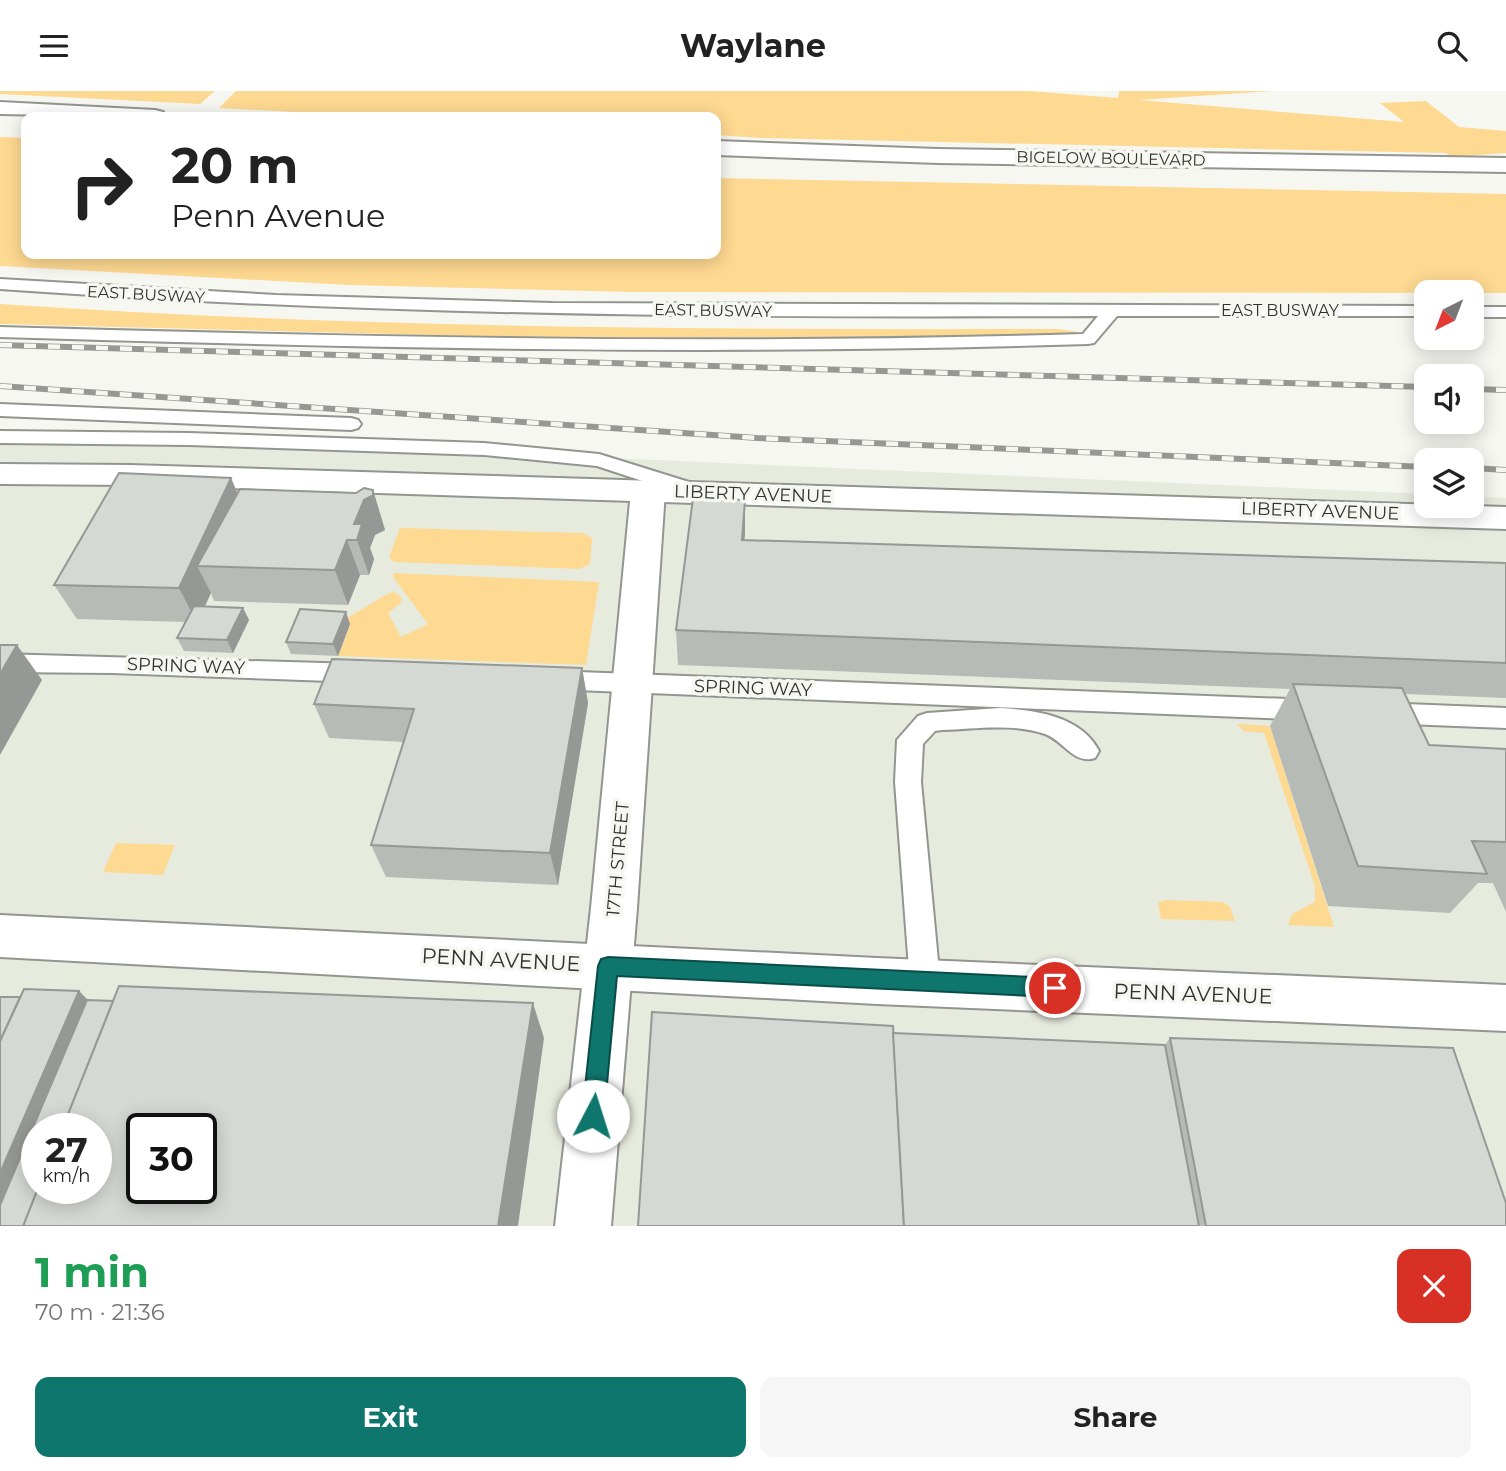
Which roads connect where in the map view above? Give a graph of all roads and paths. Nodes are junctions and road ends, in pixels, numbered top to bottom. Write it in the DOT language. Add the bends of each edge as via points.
graph roads {
  1 [pos="0,108"];
  2 [pos="69,112"];
  3 [pos="0,127"];
  4 [pos="21,129"];
  5 [pos="721,149"];
  6 [pos="1506,165"];
  7 [pos="721,167"];
  8 [pos="1506,183"];
  9 [pos="0,284"];
  10 [pos="1112,310"];
  11 [pos="1414,311"];
  12 [pos="1484,311"];
  13 [pos="1506,312"];
  14 [pos="0,332"];
  15 [pos="0,410"];
  16 [pos="351,424"];
  17 [pos="0,437"];
  18 [pos="0,474"];
  19 [pos="649,491"];
  20 [pos="698,493"];
  21 [pos="1506,518"];
  22 [pos="0,663"];
  23 [pos="384,674"];
  24 [pos="532,679"];
  25 [pos="633,683"];
  26 [pos="1506,718"];
  27 [pos="1086,751"];
  28 [pos="0,936"];
  29 [pos="608,966"];
  30 [pos="925,982"];
  31 [pos="1506,1008"];
  32 [pos="583,1226"];
  1 -- 2 [label="main road"];
  3 -- 4 [label="main road"];
  5 -- 6 [label="main road, BIGELOW BOULEVARD"];
  7 -- 8 [label="main road, BIGELOW BOULEVARD"];
  9 -- 10 [label="lane, EAST BUSWAY" via="174,296 562,308"];
  10 -- 11 [label="lane, EAST BUSWAY"];
  10 -- 14 [label="lane" via="1088,339 927,345 613,347"];
  12 -- 13 [label="lane"];
  15 -- 16 [label="lane"];
  17 -- 20 [label="lane" via="484,449 599,460"];
  18 -- 19 [label="main road, LIBERTY AVENUE"];
  19 -- 20 [label="main road, LIBERTY AVENUE"];
  19 -- 25 [label="main road, 17TH STREET"];
  20 -- 21 [label="main road, LIBERTY AVENUE"];
  22 -- 23 [label="lane, SPRING WAY"];
  24 -- 25 [label="lane, SPRING WAY"];
  25 -- 26 [label="lane, SPRING WAY"];
  25 -- 29 [label="main road, 17TH STREET"];
  27 -- 30 [label="lane" via="1069,731 1037,721 942,720 927,723 909,740 908,782"];
  28 -- 29 [label="main road, PENN AVENUE"];
  29 -- 30 [label="main road, PENN AVENUE"];
  29 -- 32 [label="main road, 17TH STREET"];
  30 -- 31 [label="main road, PENN AVENUE"];
}
